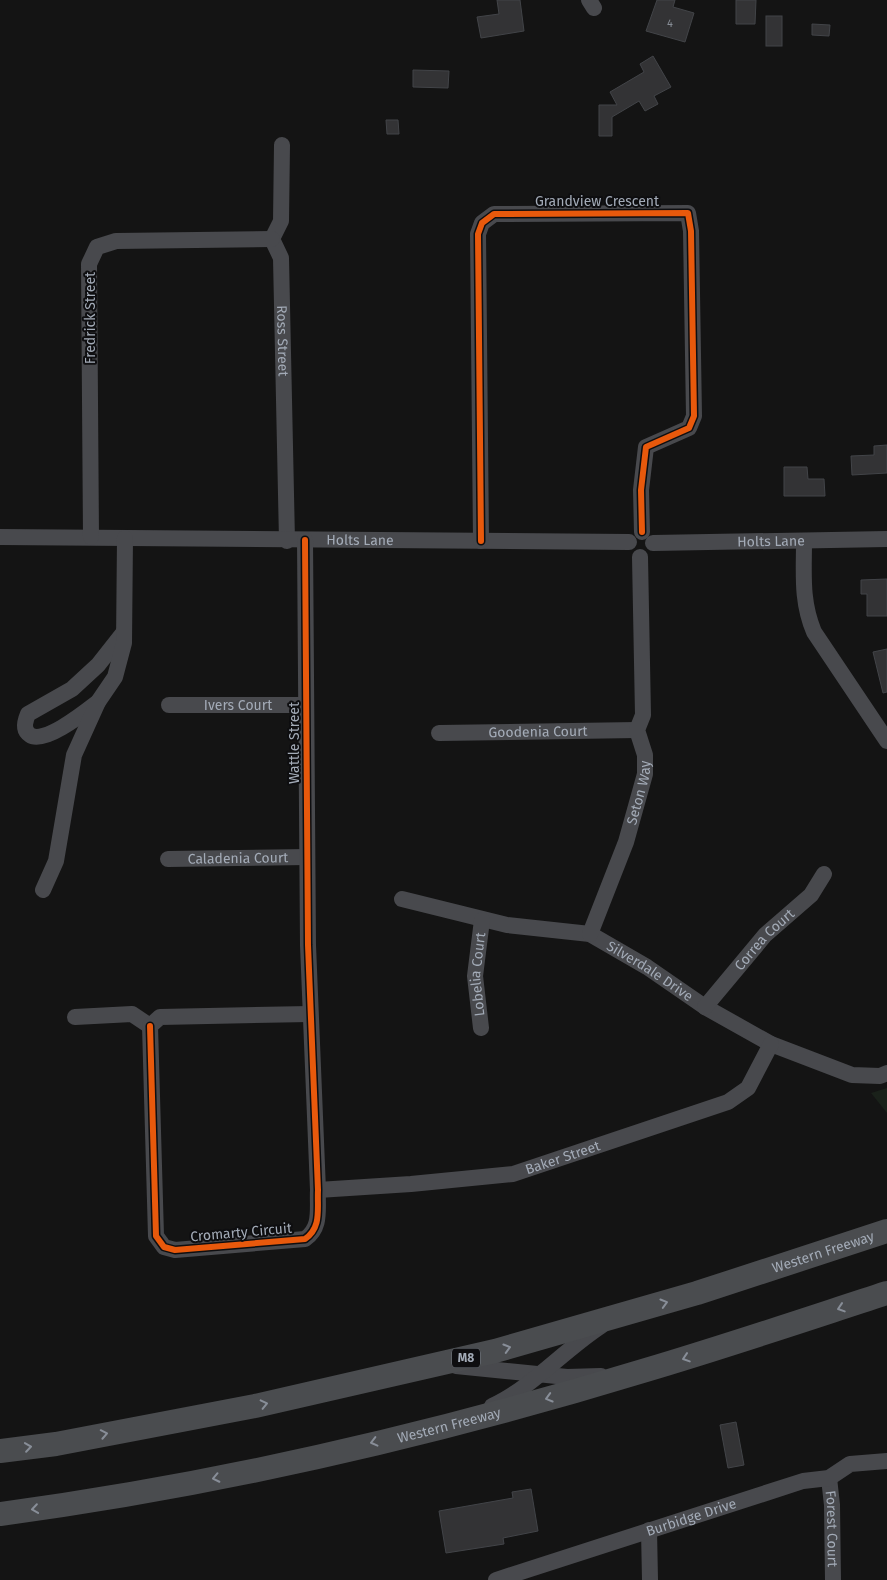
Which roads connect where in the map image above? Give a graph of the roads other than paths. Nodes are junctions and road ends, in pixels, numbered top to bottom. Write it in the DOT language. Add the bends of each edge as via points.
graph roads {
  1 [pos="282,146"];
  2 [pos="272,239"];
  3 [pos="91,537"];
  4 [pos="0,538"];
  5 [pos="125,538"];
  6 [pos="641,539"];
  7 [pos="887,539"];
  8 [pos="305,540"];
  9 [pos="287,541"];
  10 [pos="804,541"];
  11 [pos="481,542"];
  12 [pos="124,632"];
  13 [pos="98,702"];
  14 [pos="169,704"];
  15 [pos="306,705"];
  16 [pos="636,730"];
  17 [pos="439,733"];
  18 [pos="887,741"];
  19 [pos="307,857"];
  20 [pos="168,859"];
  21 [pos="824,874"];
  22 [pos="43,890"];
  23 [pos="402,899"];
  24 [pos="482,920"];
  25 [pos="590,934"];
  26 [pos="308,946"];
  27 [pos="704,1007"];
  28 [pos="310,1014"];
  29 [pos="75,1017"];
  30 [pos="150,1026"];
  31 [pos="481,1028"];
  32 [pos="771,1044"];
  33 [pos="887,1073"];
  34 [pos="318,1190"];
  35 [pos="887,1231"];
  36 [pos="887,1293"];
  37 [pos="616,1316"];
  38 [pos="435,1365"];
  39 [pos="540,1373"];
  40 [pos="631,1375"];
  41 [pos="458,1422"];
  42 [pos="0,1451"];
  43 [pos="887,1462"];
  44 [pos="829,1478"];
  45 [pos="0,1514"];
  46 [pos="649,1530"];
  47 [pos="496,1580"];
  48 [pos="650,1580"];
  49 [pos="833,1580"];
  1 -- 2 [label="street" via="281,221"];
  2 -- 3 [label="street, Fredrick Street" via="116,242 97,247 89,264"];
  2 -- 9 [label="street, Ross Street" via="281,258"];
  3 -- 4 [label="street, Holts Lane"];
  3 -- 5 [label="street, Holts Lane"];
  5 -- 9 [label="street, Holts Lane"];
  5 -- 12 [label="street"];
  6 -- 10 [label="street, Holts Lane"];
  6 -- 11 [label="street, Holts Lane"];
  6 -- 11 [label="street, Grandview Crescent" via="641,490 646,447 689,428 694,416 688,214 494,214 482,223 478,234"];
  6 -- 16 [label="street" via="651,552 640,557 643,715"];
  7 -- 10 [label="street, Holts Lane"];
  8 -- 9 [label="street, Holts Lane"];
  8 -- 11 [label="street, Holts Lane"];
  8 -- 15 [label="street, Wattle Street"];
  10 -- 18 [label="street" via="806,613 814,632"];
  12 -- 13 [label="street" via="115,677"];
  12 -- 13 [label="street" via="98,665 72,689 28,714 27,734 35,738 46,736"];
  13 -- 22 [label="street" via="74,754 56,861"];
  14 -- 15 [label="street, Ivers Court"];
  15 -- 19 [label="street, Wattle Street"];
  16 -- 17 [label="street, Goodenia Court"];
  16 -- 25 [label="street, Seton Way" via="645,755 644,774 626,842"];
  19 -- 20 [label="street, Caladenia Court"];
  19 -- 26 [label="street, Wattle Street"];
  21 -- 27 [label="street, Correa Court" via="811,895 764,935"];
  23 -- 24 [label="street, Silverdale Drive"];
  24 -- 25 [label="street, Silverdale Drive" via="507,926"];
  24 -- 31 [label="street, Lobelia Court" via="475,976"];
  25 -- 27 [label="street, Silverdale Drive" via="647,966"];
  26 -- 28 [label="street, Cromarty Circuit"];
  27 -- 32 [label="street, Silverdale Drive"];
  28 -- 30 [label="street" via="160,1017"];
  28 -- 34 [label="street, Cromarty Circuit"];
  29 -- 30 [label="street" via="132,1014"];
  30 -- 34 [label="street, Cromarty Circuit" via="156,1236 164,1247 175,1250 305,1239 314,1232 317,1221"];
  32 -- 33 [label="street, Silverdale Drive" via="852,1075 880,1076"];
  32 -- 34 [label="street, Baker Street" via="748,1088 728,1102 513,1174"];
  37 -- 35 [label="highway, Western Freeway / M8, one-way"];
  36 -- 40 [label="highway, Western Freeway, one-way"];
  38 -- 37 [label="highway, Western Freeway / M8, one-way"];
  37 -- 39 [label="street" via="577,1342"];
  38 -- 39 [label="street"];
  42 -- 38 [label="highway, Western Freeway / M8, one-way" via="56,1444 255,1406"];
  39 -- 40 [label="street" via="584,1377"];
  39 -- 41 [label="street" via="502,1402"];
  40 -- 41 [label="highway, Western Freeway, one-way"];
  41 -- 45 [label="highway, Western Freeway, one-way" via="214,1478"];
  43 -- 44 [label="street, Burbidge Drive" via="850,1464"];
  44 -- 46 [label="street, Burbidge Drive" via="803,1481"];
  44 -- 49 [label="street, Forest Court"];
  46 -- 47 [label="street, Burbidge Drive"];
  46 -- 48 [label="street"];
}
